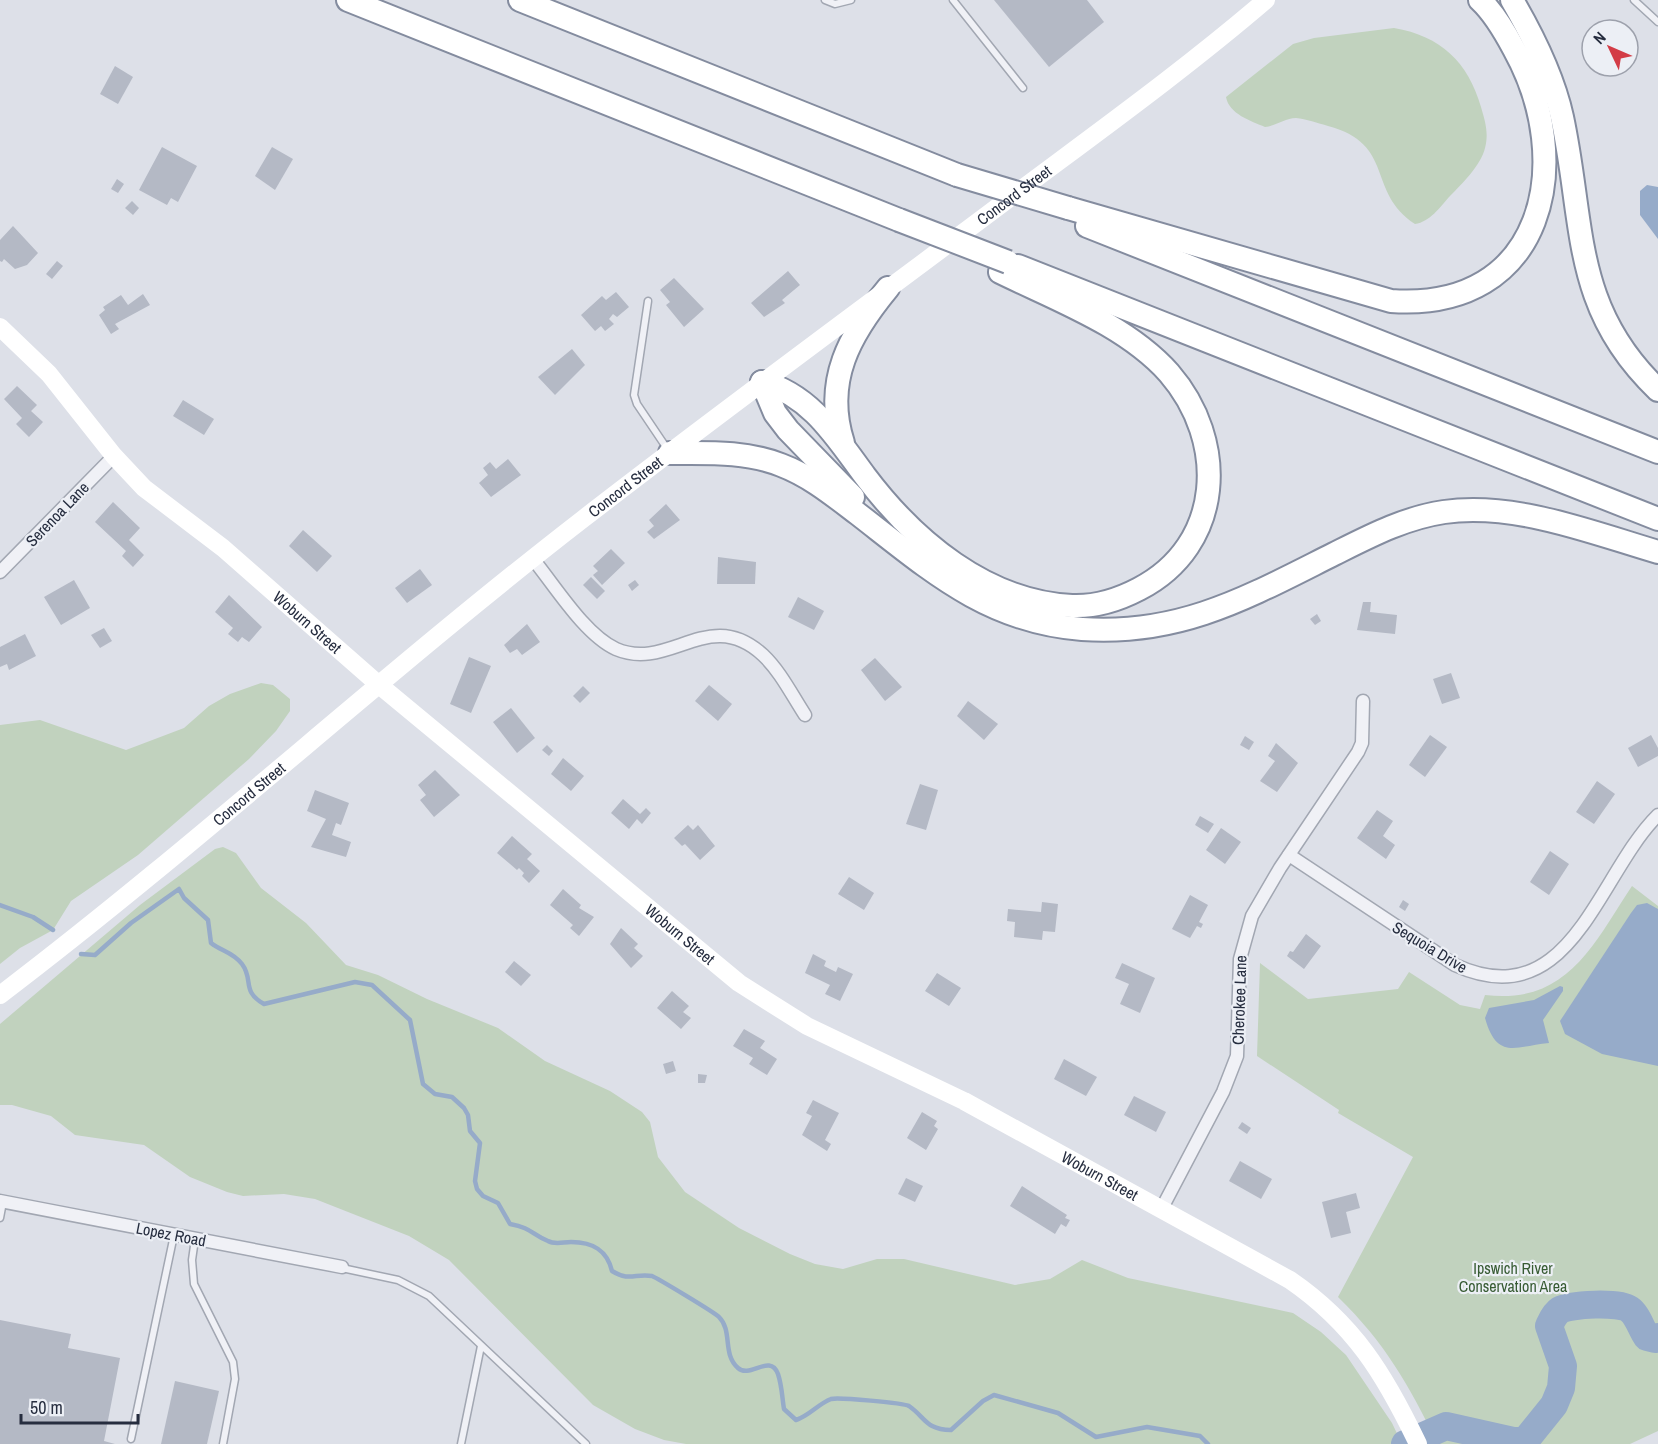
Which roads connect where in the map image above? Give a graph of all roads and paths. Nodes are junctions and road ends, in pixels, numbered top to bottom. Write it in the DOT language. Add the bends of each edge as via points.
graph roads {
  1 [pos="348,0"];
  2 [pos="520,0"];
  3 [pos="825,0"];
  4 [pos="851,0"];
  5 [pos="953,0"];
  6 [pos="1266,0"];
  7 [pos="1512,0"];
  8 [pos="1636,1"];
  9 [pos="1483,2"];
  10 [pos="1658,22"];
  11 [pos="1023,88"];
  12 [pos="1063,211"];
  13 [pos="1004,267"];
  14 [pos="888,288"];
  15 [pos="648,301"];
  16 [pos="0,327"];
  17 [pos="762,382"];
  18 [pos="1658,390"];
  19 [pos="845,447"];
  20 [pos="1658,452"];
  21 [pos="670,453"];
  22 [pos="114,456"];
  23 [pos="1658,519"];
  24 [pos="894,542"];
  25 [pos="1658,552"];
  26 [pos="533,559"];
  27 [pos="0,572"];
  28 [pos="378,684"];
  29 [pos="1363,701"];
  30 [pos="805,715"];
  31 [pos="1658,815"];
  32 [pos="1289,855"];
  33 [pos="0,995"];
  34 [pos="2,1201"];
  35 [pos="1162,1208"];
  36 [pos="0,1218"];
  37 [pos="174,1234"];
  38 [pos="195,1238"];
  39 [pos="342,1268"];
  40 [pos="480,1346"];
  41 [pos="131,1439"];
  42 [pos="223,1444"];
  43 [pos="461,1444"];
  44 [pos="586,1444"];
  45 [pos="1418,1444"];
  1 -- 13 [label="highway, bridge" via="899,220"];
  2 -- 12 [label="highway, bridge" via="957,175"];
  3 -- 4 [label="lane" via="835,4"];
  5 -- 11 [label="lane"];
  6 -- 14 [label="street, Concord Street" via="1174,74"];
  7 -- 18 [label="highway" via="1539,52 1562,116 1582,250 1596,299 1619,345"];
  8 -- 10 [label="lane"];
  9 -- 12 [label="highway" via="1512,44 1533,92 1545,141 1546,174 1538,212 1522,244 1501,268 1474,287 1424,302 1391,301"];
  12 -- 20 [label="highway"];
  13 -- 19 [label="highway" via="1130,340 1153,357 1189,400 1207,442 1209,487 1200,522 1176,560 1145,586 1106,602 1059,605 1021,596 960,568 921,539 887,504"];
  13 -- 23 [label="highway"];
  14 -- 17 [label="street, Concord Street"];
  14 -- 19 [label="highway" via="856,330 841,364 837,409"];
  15 -- 21 [label="lane" via="634,395"];
  16 -- 22 [label="street, Woburn Street" via="49,374"];
  17 -- 19 [label="highway" via="796,396"];
  17 -- 21 [label="street, Concord Street"];
  17 -- 24 [label="highway" via="788,430"];
  21 -- 24 [label="highway" via="734,454 780,464 818,484"];
  21 -- 26 [label="street, Concord Street"];
  22 -- 27 [label="street, Serenoa Lane"];
  22 -- 28 [label="street, Woburn Street" via="144,488 234,557"];
  24 -- 25 [label="highway" via="941,579 980,601 1042,622 1102,630 1146,628 1217,611 1383,529 1445,512 1517,514"];
  26 -- 28 [label="street, Concord Street"];
  26 -- 30 [label="street" via="606,643 624,652 645,654 705,636 737,639 765,657"];
  28 -- 33 [label="street, Concord Street" via="198,838"];
  28 -- 35 [label="street, Woburn Street" via="762,1000 829,1037 964,1101"];
  29 -- 32 [label="street, Cherokee Lane" via="1362,743 1358,752"];
  31 -- 32 [label="street, Sequoia Drive" via="1565,948 1544,965 1509,976 1481,974 1455,965"];
  32 -- 35 [label="street, Cherokee Lane" via="1252,916 1242,944 1238,1046 1231,1074"];
  34 -- 36 [label="lane"];
  34 -- 37 [label="street, Lopez Road"];
  35 -- 45 [label="street, Woburn Street" via="1290,1280 1330,1310 1370,1356"];
  37 -- 38 [label="street, Lopez Road"];
  37 -- 41 [label="lane"];
  38 -- 39 [label="street, Lopez Road"];
  38 -- 42 [label="lane" via="194,1284 233,1362 235,1379"];
  39 -- 40 [label="lane" via="398,1280 418,1289"];
  40 -- 43 [label="lane"];
  40 -- 44 [label="lane"];
}
